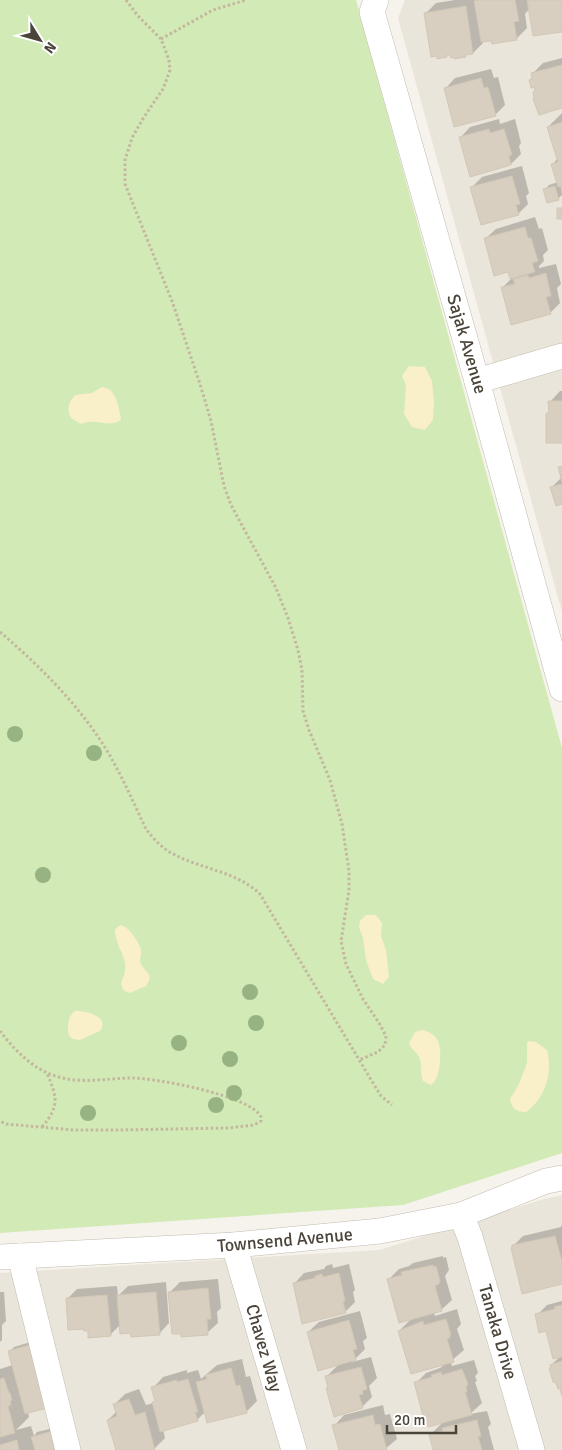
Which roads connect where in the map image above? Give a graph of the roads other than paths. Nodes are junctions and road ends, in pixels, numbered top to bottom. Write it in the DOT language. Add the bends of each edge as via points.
graph roads {
  1 [pos="376,0"];
  2 [pos="562,356"];
  3 [pos="477,381"];
  4 [pos="562,689"];
  5 [pos="562,1178"];
  6 [pos="461,1215"];
  7 [pos="234,1245"];
  8 [pos="10,1256"];
  9 [pos="68,1450"];
  10 [pos="294,1450"];
  11 [pos="532,1450"];
  1 -- 3 [label="street, Sajak Avenue" via="372,12"];
  2 -- 3 [label="street"];
  3 -- 4 [label="street, Sajak Avenue"];
  5 -- 6 [label="street, Townsend Avenue" via="546,1181"];
  6 -- 7 [label="street, Townsend Avenue" via="380,1231"];
  6 -- 11 [label="street, Tanaka Drive"];
  7 -- 8 [label="street, Townsend Avenue"];
  7 -- 10 [label="street, Chavez Way"];
  8 -- 9 [label="street"];
}
